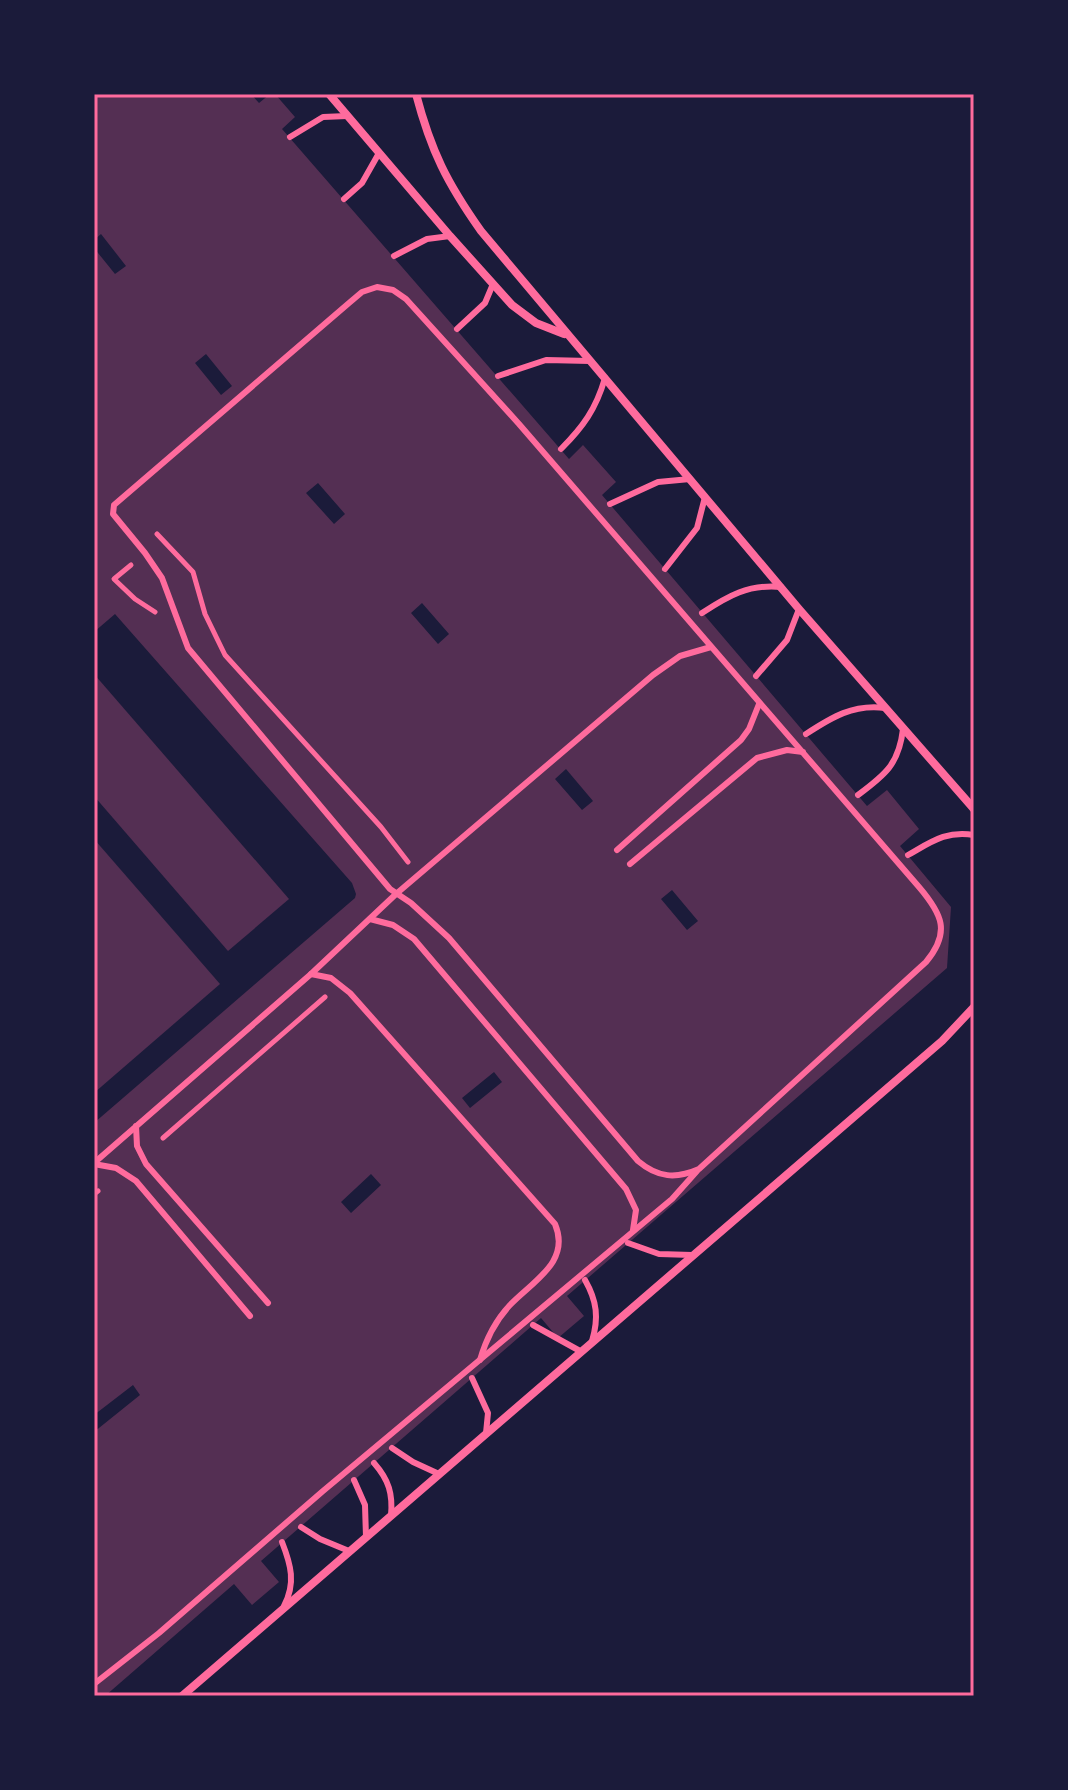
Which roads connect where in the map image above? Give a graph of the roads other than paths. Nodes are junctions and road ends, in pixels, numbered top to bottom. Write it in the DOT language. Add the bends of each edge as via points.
graph roads {
  1 [pos="329,94"];
  2 [pos="416,94"];
  3 [pos="350,117"];
  4 [pos="290,137"];
  5 [pos="379,153"];
  6 [pos="344,199"];
  7 [pos="450,236"];
  8 [pos="394,256"];
  9 [pos="493,284"];
  10 [pos="457,329"];
  11 [pos="565,334"];
  12 [pos="590,361"];
  13 [pos="498,376"];
  14 [pos="605,378"];
  15 [pos="561,449"];
  16 [pos="690,479"];
  17 [pos="705,497"];
  18 [pos="610,504"];
  19 [pos="665,569"];
  20 [pos="781,587"];
  21 [pos="799,609"];
  22 [pos="702,613"];
  23 [pos="711,647"];
  24 [pos="756,676"];
  25 [pos="759,704"];
  26 [pos="885,708"];
  27 [pos="903,728"];
  28 [pos="806,734"];
  29 [pos="803,752"];
  30 [pos="858,795"];
  31 [pos="974,809"];
  32 [pos="974,835"];
  33 [pos="617,850"];
  34 [pos="908,855"];
  35 [pos="630,864"];
  36 [pos="396,894"];
  37 [pos="370,919"];
  38 [pos="311,974"];
  39 [pos="974,1007"];
  40 [pos="136,1126"];
  41 [pos="94,1163"];
  42 [pos="699,1169"];
  43 [pos="631,1234"];
  44 [pos="628,1243"];
  45 [pos="692,1255"];
  46 [pos="585,1280"];
  47 [pos="268,1303"];
  48 [pos="250,1316"];
  49 [pos="533,1325"];
  50 [pos="592,1341"];
  51 [pos="580,1351"];
  52 [pos="480,1360"];
  53 [pos="472,1378"];
  54 [pos="486,1433"];
  55 [pos="392,1448"];
  56 [pos="374,1463"];
  57 [pos="439,1474"];
  58 [pos="354,1480"];
  59 [pos="391,1516"];
  60 [pos="301,1527"];
  61 [pos="366,1537"];
  62 [pos="282,1542"];
  63 [pos="349,1551"];
  64 [pos="283,1609"];
  65 [pos="94,1684"];
  66 [pos="182,1696"];
  1 -- 3 [label="street"];
  2 -- 11 [label="street" via="428,139 451,187"];
  3 -- 4 [label="lane" via="323,117"];
  3 -- 5 [label="street"];
  5 -- 6 [label="lane" via="362,183"];
  5 -- 7 [label="street"];
  7 -- 8 [label="lane" via="427,239"];
  7 -- 9 [label="street"];
  9 -- 10 [label="lane" via="485,303"];
  9 -- 11 [label="street" via="523,315"];
  11 -- 12 [label="street"];
  12 -- 13 [label="lane" via="546,360"];
  12 -- 14 [label="street"];
  14 -- 15 [label="lane" via="594,410"];
  14 -- 16 [label="street"];
  16 -- 17 [label="street"];
  16 -- 18 [label="lane" via="658,482"];
  17 -- 19 [label="lane" via="697,528"];
  17 -- 20 [label="street"];
  20 -- 21 [label="street"];
  20 -- 22 [label="lane" via="742,589"];
  21 -- 24 [label="lane" via="787,640"];
  21 -- 26 [label="street"];
  23 -- 25 [label="lane"];
  23 -- 36 [label="lane" via="666,664"];
  23 -- 36 [label="lane" via="406,299 377,287 362,292 112,510 162,578 188,648"];
  25 -- 29 [label="lane"];
  25 -- 33 [label="lane" via="741,740"];
  26 -- 27 [label="street"];
  26 -- 28 [label="lane" via="847,710"];
  27 -- 30 [label="lane" via="894,762"];
  27 -- 31 [label="street"];
  29 -- 35 [label="lane" via="787,750 757,758"];
  29 -- 42 [label="lane" via="935,906 941,936 926,962"];
  32 -- 34 [label="lane" via="942,836"];
  36 -- 37 [label="lane"];
  36 -- 42 [label="lane" via="449,938 638,1161 661,1175"];
  37 -- 38 [label="lane"];
  37 -- 43 [label="lane" via="393,925 414,939 626,1189 636,1210"];
  38 -- 40 [label="lane"];
  38 -- 52 [label="lane" via="340,983 549,1216 558,1233 555,1261 500,1317"];
  39 -- 45 [label="street" via="942,1041"];
  40 -- 41 [label="lane"];
  40 -- 47 [label="lane" via="137,1146 146,1164"];
  41 -- 48 [label="lane" via="116,1168 136,1181"];
  42 -- 43 [label="lane"];
  43 -- 52 [label="lane"];
  44 -- 45 [label="lane" via="659,1254"];
  45 -- 50 [label="street"];
  46 -- 50 [label="lane" via="597,1309"];
  49 -- 51 [label="lane"];
  50 -- 51 [label="street"];
  51 -- 54 [label="street"];
  52 -- 65 [label="lane"];
  53 -- 54 [label="lane" via="488,1413"];
  54 -- 57 [label="street"];
  55 -- 57 [label="lane"];
  56 -- 59 [label="lane" via="390,1488"];
  57 -- 59 [label="street"];
  58 -- 61 [label="lane" via="365,1505"];
  59 -- 61 [label="street"];
  60 -- 63 [label="lane"];
  61 -- 63 [label="street"];
  62 -- 64 [label="lane" via="292,1568"];
  63 -- 64 [label="street"];
  64 -- 66 [label="street"];
}
